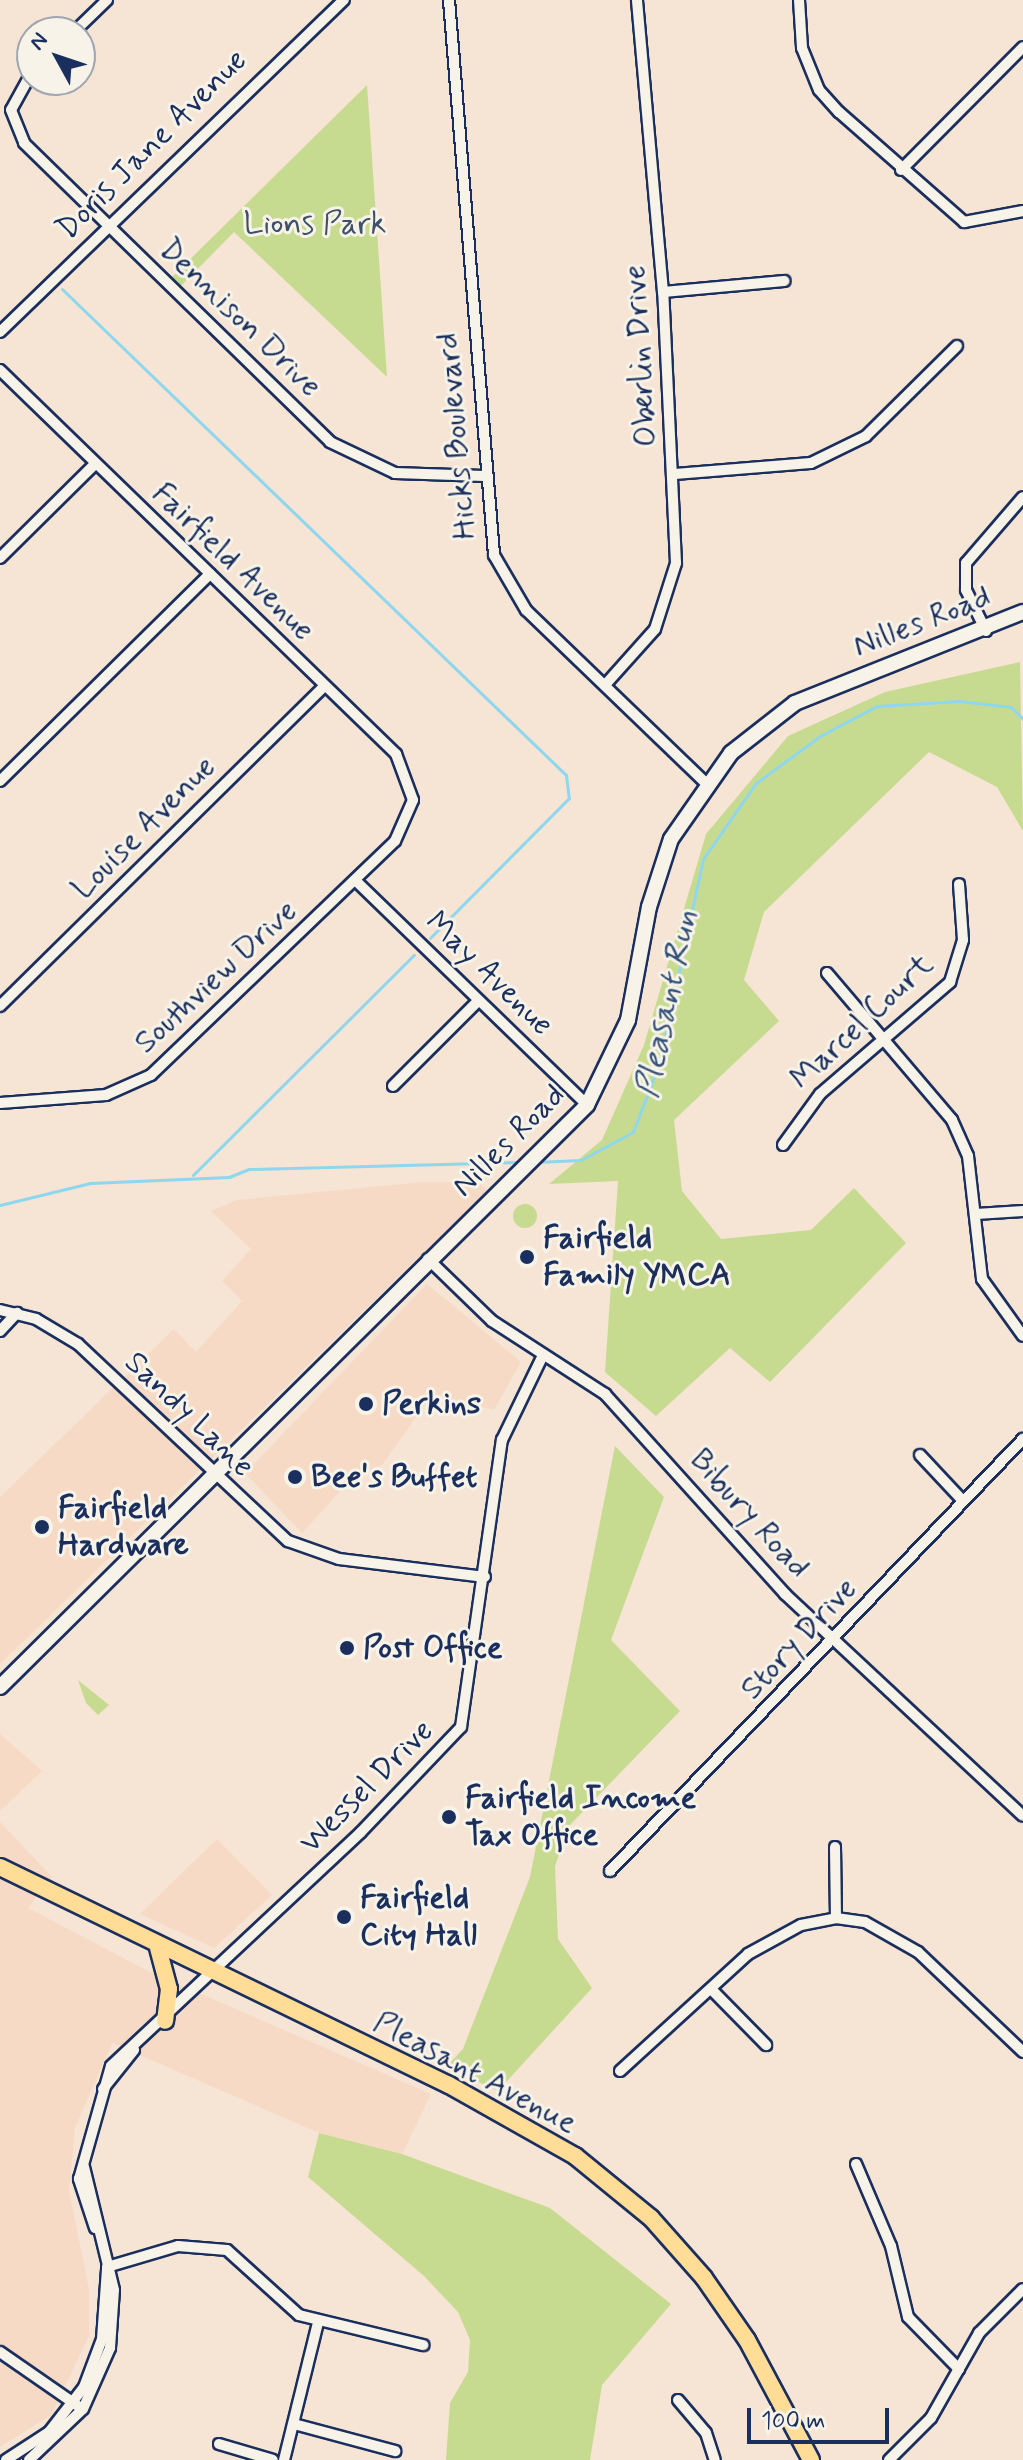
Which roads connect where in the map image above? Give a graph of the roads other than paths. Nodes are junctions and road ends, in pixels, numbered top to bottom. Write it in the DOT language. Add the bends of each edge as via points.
graph roads {
  1 [pos="107,0"];
  2 [pos="344,0"];
  3 [pos="449,0"];
  4 [pos="637,0"];
  5 [pos="799,0"];
  6 [pos="90,16"];
  7 [pos="1023,47"];
  8 [pos="19,96"];
  9 [pos="901,170"];
  10 [pos="1023,211"];
  11 [pos="108,224"];
  12 [pos="785,281"];
  13 [pos="663,292"];
  14 [pos="0,332"];
  15 [pos="957,346"];
  16 [pos="0,370"];
  17 [pos="94,465"];
  18 [pos="675,474"];
  19 [pos="484,476"];
  20 [pos="1023,497"];
  21 [pos="0,558"];
  22 [pos="210,574"];
  23 [pos="1023,612"];
  24 [pos="986,631"];
  25 [pos="605,685"];
  26 [pos="325,686"];
  27 [pos="0,781"];
  28 [pos="706,783"];
  29 [pos="413,800"];
  30 [pos="355,880"];
  31 [pos="959,884"];
  32 [pos="827,973"];
  33 [pos="477,1002"];
  34 [pos="0,1006"];
  35 [pos="882,1042"];
  36 [pos="393,1086"];
  37 [pos="0,1103"];
  38 [pos="587,1105"];
  39 [pos="783,1145"];
  40 [pos="1023,1211"];
  41 [pos="976,1214"];
  42 [pos="428,1259"];
  43 [pos="0,1310"];
  44 [pos="17,1313"];
  45 [pos="0,1331"];
  46 [pos="1023,1336"];
  47 [pos="543,1355"];
  48 [pos="1023,1439"];
  49 [pos="920,1455"];
  50 [pos="214,1475"];
  51 [pos="963,1501"];
  52 [pos="485,1577"];
  53 [pos="834,1641"];
  54 [pos="0,1687"];
  55 [pos="1023,1816"];
  56 [pos="835,1847"];
  57 [pos="0,1867"];
  58 [pos="610,1871"];
  59 [pos="836,1918"];
  60 [pos="158,1948"];
  61 [pos="214,1974"];
  62 [pos="713,1991"];
  63 [pos="165,2021"];
  64 [pos="766,2045"];
  65 [pos="1023,2052"];
  66 [pos="620,2071"];
  67 [pos="856,2164"];
  68 [pos="107,2267"];
  69 [pos="1023,2289"];
  70 [pos="318,2323"];
  71 [pos="423,2345"];
  72 [pos="0,2352"];
  73 [pos="959,2369"];
  74 [pos="678,2400"];
  75 [pos="79,2406"];
  76 [pos="294,2424"];
  77 [pos="219,2444"];
  78 [pos="395,2451"];
  79 [pos="6,2460"];
  80 [pos="29,2460"];
  81 [pos="273,2460"];
  82 [pos="284,2460"];
  83 [pos="715,2460"];
  84 [pos="811,2460"];
  85 [pos="889,2460"];
  1 -- 6 [label="street"];
  2 -- 11 [label="street, Doris Jane Avenue"];
  3 -- 19 [label="street, Hicks Boulevard"];
  4 -- 13 [label="street, Oberlin Drive"];
  5 -- 9 [label="street" via="802,48 819,90"];
  7 -- 9 [label="street"];
  8 -- 11 [label="street, Dennison Drive" via="11,110 24,143"];
  9 -- 10 [label="street" via="964,222"];
  11 -- 14 [label="street, Doris Jane Avenue"];
  11 -- 19 [label="street, Dennison Drive" via="330,442 395,473"];
  12 -- 13 [label="street"];
  13 -- 18 [label="street, Oberlin Drive"];
  15 -- 18 [label="street" via="866,436 811,463"];
  16 -- 17 [label="street, Fairfield Avenue"];
  17 -- 21 [label="street"];
  17 -- 22 [label="street, Fairfield Avenue"];
  18 -- 25 [label="street, Oberlin Drive" via="671,597 649,637"];
  19 -- 25 [label="street, Hicks Boulevard" via="500,570 526,610"];
  20 -- 24 [label="street" via="966,563 966,590"];
  22 -- 26 [label="street, Fairfield Avenue"];
  22 -- 27 [label="street"];
  23 -- 24 [label="street, Nilles Road"];
  24 -- 28 [label="street, Nilles Road" via="795,703"];
  25 -- 28 [label="street, Hicks Boulevard"];
  26 -- 29 [label="street, Fairfield Avenue" via="396,754"];
  26 -- 34 [label="street, Louise Avenue"];
  28 -- 38 [label="street, Nilles Road" via="660,867 628,1020"];
  29 -- 30 [label="street, Southview Drive" via="409,822"];
  30 -- 33 [label="street, May Avenue"];
  30 -- 37 [label="street, Southview Drive" via="151,1075 106,1095"];
  31 -- 35 [label="street, Marcel Court" via="959,965 950,982"];
  32 -- 35 [label="street"];
  33 -- 36 [label="street"];
  33 -- 38 [label="street, May Avenue"];
  35 -- 39 [label="street, Marcel Court" via="809,1105"];
  35 -- 41 [label="street" via="952,1120 968,1156"];
  38 -- 42 [label="street, Nilles Road"];
  40 -- 41 [label="street"];
  41 -- 46 [label="street" via="982,1279"];
  42 -- 47 [label="street, Bibury Road" via="492,1321"];
  42 -- 50 [label="street, Nilles Road"];
  43 -- 44 [label="street, Sandy Lane"];
  44 -- 45 [label="street"];
  44 -- 50 [label="street, Sandy Lane" via="78,1344"];
  47 -- 52 [label="street, Wessel Drive" via="502,1440"];
  47 -- 53 [label="street, Bibury Road" via="605,1394"];
  48 -- 51 [label="street, Story Drive"];
  49 -- 51 [label="street"];
  50 -- 52 [label="street, Sandy Lane" via="273,1531 308,1551"];
  50 -- 54 [label="street, Nilles Road"];
  51 -- 53 [label="street, Story Drive"];
  52 -- 61 [label="street, Wessel Drive" via="467,1708 456,1737"];
  53 -- 55 [label="street, Bibury Road"];
  53 -- 58 [label="street, Story Drive"];
  56 -- 59 [label="street"];
  57 -- 60 [label="main road, Pleasant Avenue"];
  59 -- 62 [label="street" via="777,1935"];
  59 -- 65 [label="street" via="865,1922 918,1952"];
  60 -- 61 [label="main road, Pleasant Avenue"];
  60 -- 63 [label="main road" via="169,1989"];
  61 -- 63 [label="street, Wessel Drive"];
  61 -- 84 [label="main road, Pleasant Avenue" via="484,2103 613,2185 684,2253 724,2304"];
  62 -- 64 [label="street"];
  62 -- 66 [label="street"];
  63 -- 68 [label="street, Wessel Drive" via="111,2066 79,2179"];
  67 -- 73 [label="street" via="891,2246 908,2317"];
  68 -- 70 [label="street" via="178,2246 227,2250 285,2305"];
  68 -- 75 [label="street, Wessel Drive" via="99,2352"];
  69 -- 73 [label="street" via="979,2333"];
  70 -- 71 [label="street"];
  70 -- 76 [label="street"];
  72 -- 75 [label="street"];
  73 -- 85 [label="street" via="931,2418"];
  74 -- 83 [label="street" via="706,2433"];
  75 -- 79 [label="street, Wessel Drive"];
  75 -- 80 [label="street, Wessel Drive"];
  76 -- 78 [label="street"];
  76 -- 82 [label="street"];
  77 -- 81 [label="street"];
}
